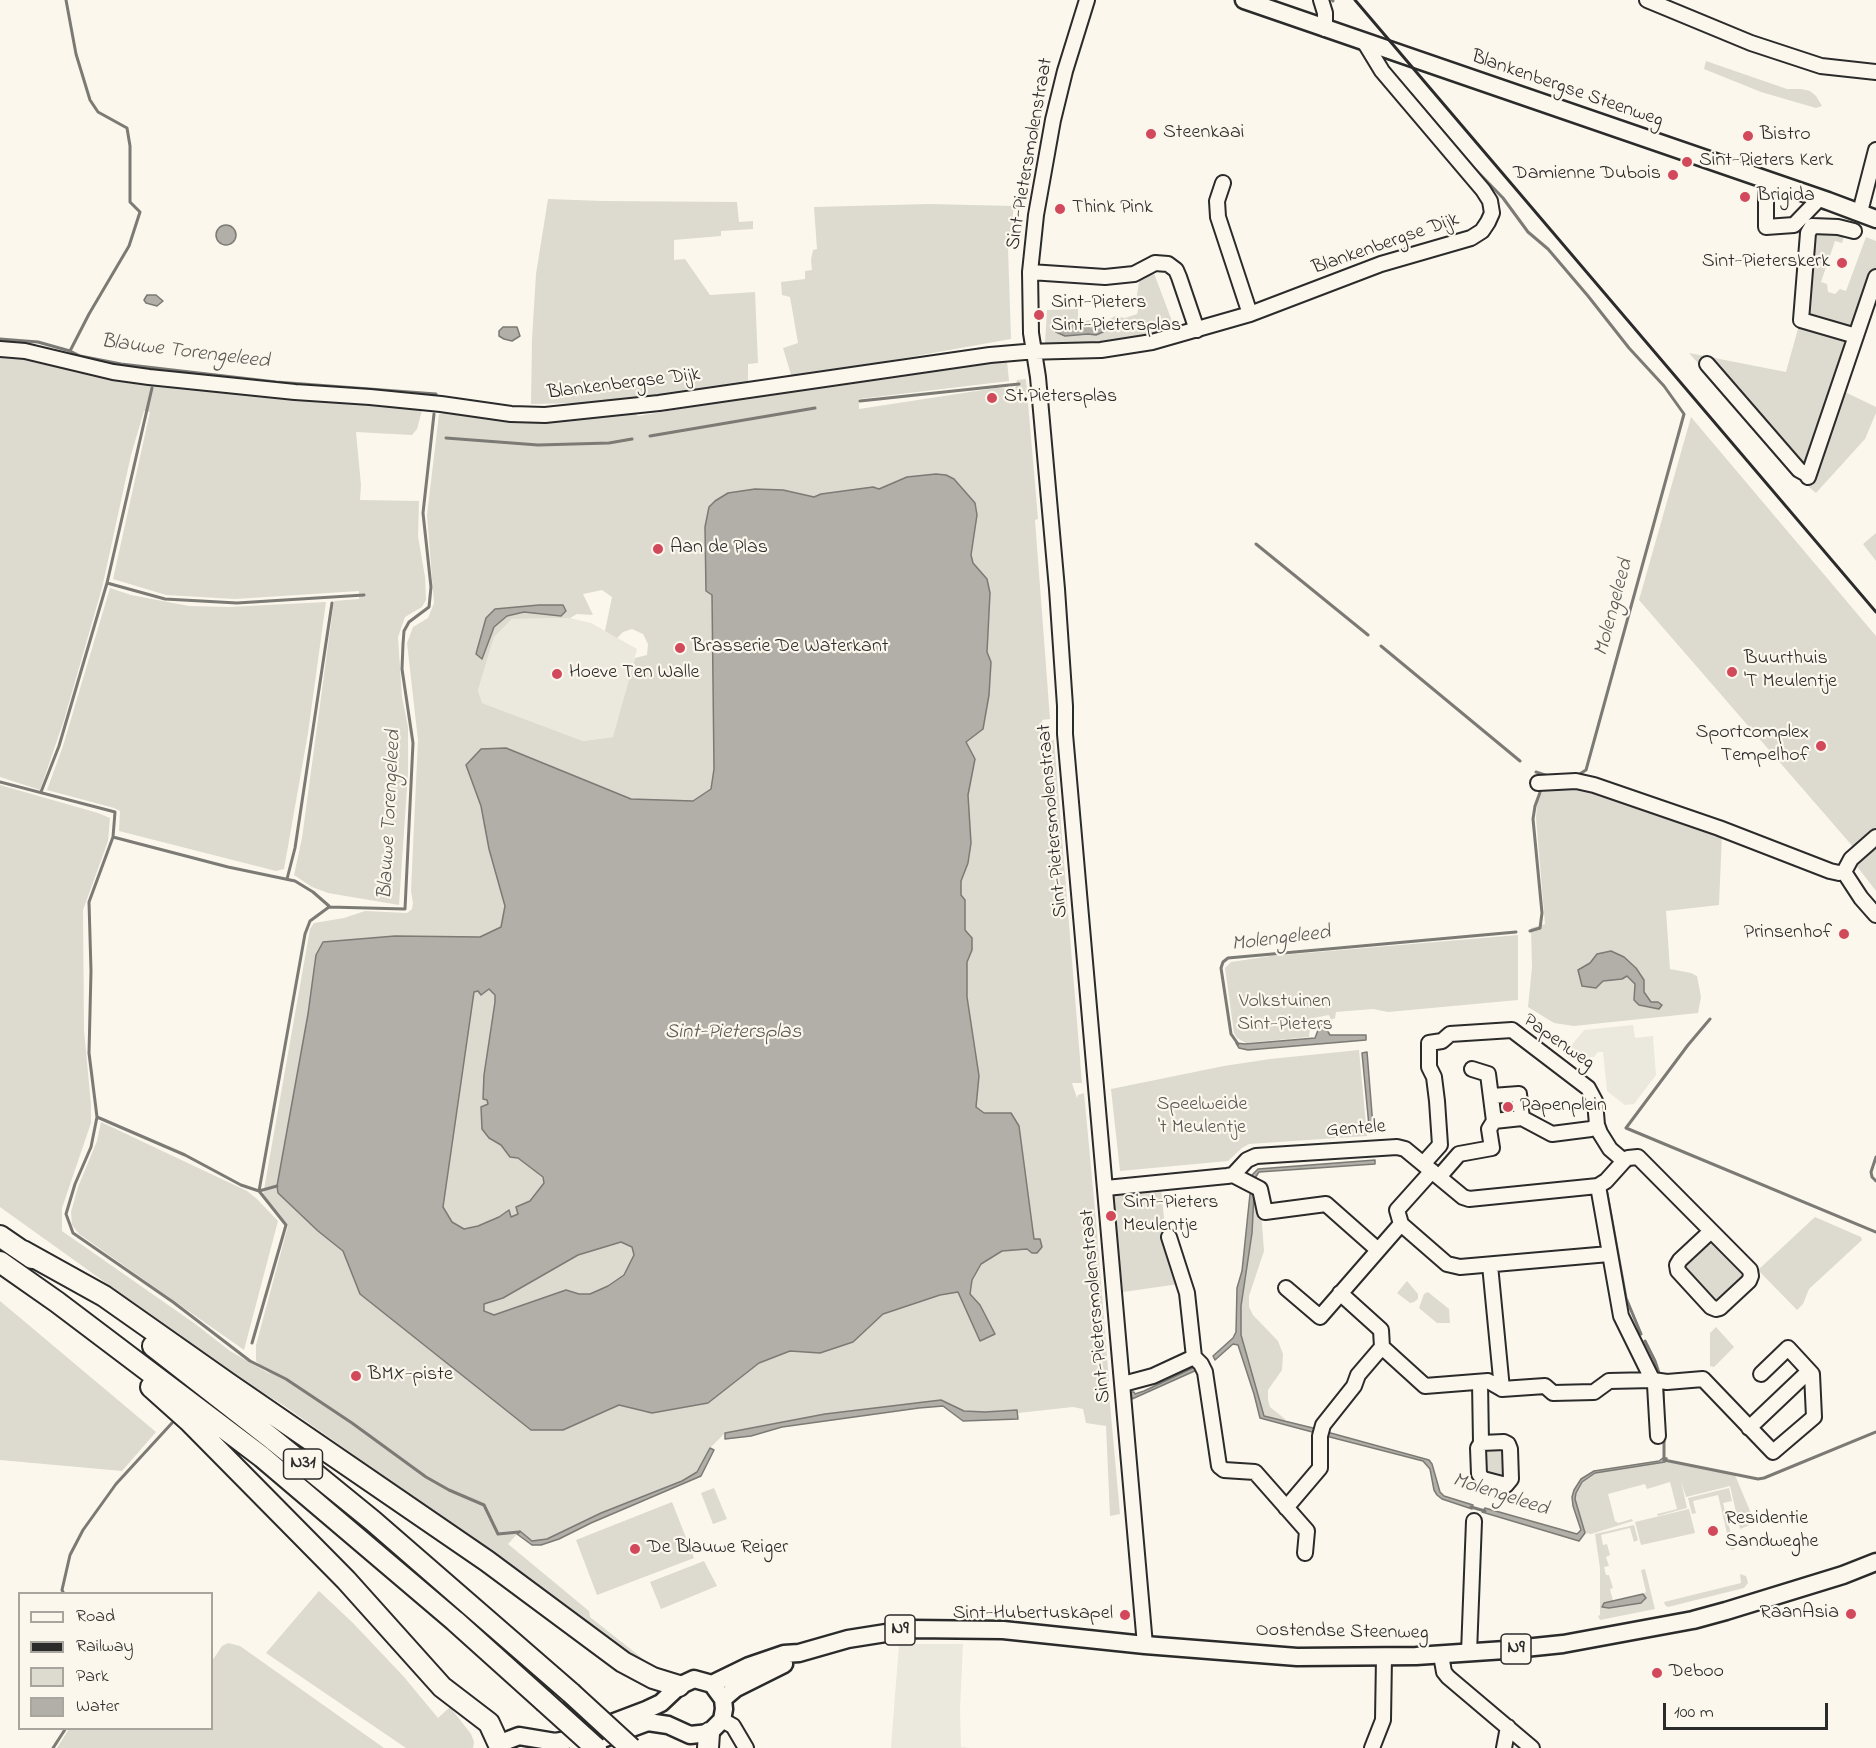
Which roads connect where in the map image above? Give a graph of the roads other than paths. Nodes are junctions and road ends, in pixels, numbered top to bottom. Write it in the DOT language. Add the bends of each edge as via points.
graph roads {
  1 [pos="1087,0"];
  2 [pos="1244,0"];
  3 [pos="1321,0"];
  4 [pos="1647,0"];
  5 [pos="1325,29"];
  6 [pos="1365,43"];
  7 [pos="1876,72"];
  8 [pos="1876,150"];
  9 [pos="1766,180"];
  10 [pos="1222,183"];
  11 [pos="1820,198"];
  12 [pos="1876,219"];
  13 [pos="1856,225"];
  14 [pos="1030,272"];
  15 [pos="1876,277"];
  16 [pos="1250,314"];
  17 [pos="1197,330"];
  18 [pos="1856,336"];
  19 [pos="0,349"];
  20 [pos="1034,352"];
  21 [pos="1707,364"];
  22 [pos="1538,783"];
  23 [pos="1876,837"];
  24 [pos="1844,872"];
  25 [pos="1876,915"];
  26 [pos="1472,1069"];
  27 [pos="1492,1096"];
  28 [pos="1522,1118"];
  29 [pos="1494,1121"];
  30 [pos="1597,1125"];
  31 [pos="1631,1159"];
  32 [pos="1431,1170"];
  33 [pos="1233,1174"];
  34 [pos="1598,1186"];
  35 [pos="1106,1188"];
  36 [pos="1401,1224"];
  37 [pos="1710,1232"];
  38 [pos="0,1236"];
  39 [pos="1169,1237"];
  40 [pos="1378,1250"];
  41 [pos="23,1251"];
  42 [pos="1609,1254"];
  43 [pos="0,1262"];
  44 [pos="1490,1265"];
  45 [pos="1286,1288"];
  46 [pos="1340,1293"];
  47 [pos="1382,1347"];
  48 [pos="127,1355"];
  49 [pos="1194,1357"];
  50 [pos="1809,1371"];
  51 [pos="1761,1374"];
  52 [pos="1653,1380"];
  53 [pos="1480,1382"];
  54 [pos="1123,1384"];
  55 [pos="1502,1389"];
  56 [pos="1749,1428"];
  57 [pos="1658,1436"];
  58 [pos="1481,1443"];
  59 [pos="1286,1508"];
  60 [pos="1474,1521"];
  61 [pos="1305,1553"];
  62 [pos="1876,1562"];
  63 [pos="1145,1645"];
  64 [pos="799,1653"];
  65 [pos="1469,1653"];
  66 [pos="1441,1655"];
  67 [pos="1384,1657"];
  68 [pos="712,1684"];
  69 [pos="679,1686"];
  70 [pos="723,1699"];
  71 [pos="1508,1727"];
  72 [pos="718,1732"];
  73 [pos="573,1744"];
  74 [pos="500,1748"];
  75 [pos="596,1748"];
  76 [pos="631,1748"];
  77 [pos="746,1748"];
  78 [pos="1372,1748"];
  79 [pos="1504,1748"];
  80 [pos="1532,1748"];
  1 -- 14 [label="street, Sint-Pietersmolenstraat" via="1053,120"];
  2 -- 5 [label="main road, Blankenbergse Steenweg"];
  3 -- 5 [label="street"];
  4 -- 7 [label="street" via="1751,43 1821,66"];
  5 -- 6 [label="main road, Blankenbergse Steenweg"];
  6 -- 9 [label="main road, Blankenbergse Steenweg"];
  6 -- 16 [label="street, Blankenbergse Dijk" via="1382,71 1483,190 1492,213 1482,231 1471,238 1381,264"];
  8 -- 13 [label="street"];
  9 -- 11 [label="main road, Blankenbergse Steenweg"];
  9 -- 11 [label="street" via="1766,227 1794,225"];
  10 -- 16 [label="street" via="1218,217"];
  11 -- 13 [label="main road, Blankenbergse Steenweg"];
  12 -- 13 [label="main road, Blankenbergse Steenweg"];
  13 -- 18 [label="street" via="1812,226 1808,233 1801,320"];
  14 -- 17 [label="street" via="1127,276 1149,265 1168,264 1176,270"];
  14 -- 20 [label="street, Sint-Pietersmolenstraat"];
  15 -- 18 [label="street"];
  16 -- 17 [label="street, Blankenbergse Dijk"];
  17 -- 20 [label="street, Blankenbergse Dijk" via="1101,350"];
  18 -- 21 [label="street" via="1808,476"];
  19 -- 20 [label="street, Blankenbergse Dijk" via="149,377 546,415"];
  20 -- 35 [label="street, Sint-Pietersmolenstraat"];
  22 -- 24 [label="street" via="1576,781 1593,785 1830,871"];
  23 -- 24 [label="street" via="1851,859"];
  24 -- 25 [label="street"];
  26 -- 27 [label="street" via="1488,1074"];
  27 -- 28 [label="street" via="1519,1094"];
  27 -- 29 [label="street"];
  28 -- 29 [label="street"];
  28 -- 30 [label="street" via="1552,1134 1591,1130"];
  29 -- 32 [label="street" via="1490,1129 1492,1148 1459,1154"];
  30 -- 31 [label="street, Papenweg" via="1610,1149"];
  30 -- 32 [label="street, Papenweg" via="1595,1101 1588,1088 1512,1030 1450,1034 1442,1041 1429,1043 1440,1145"];
  31 -- 34 [label="street"];
  31 -- 37 [label="street"];
  32 -- 33 [label="street, Gentele" via="1398,1147 1256,1156"];
  32 -- 34 [label="street, Gentele" via="1469,1198"];
  32 -- 36 [label="street" via="1398,1210"];
  33 -- 35 [label="street"];
  33 -- 40 [label="street" via="1260,1189 1265,1212 1326,1203"];
  34 -- 42 [label="street"];
  35 -- 54 [label="street, Sint-Pietersmolenstraat"];
  36 -- 40 [label="street"];
  36 -- 44 [label="street" via="1447,1264"];
  37 -- 37 [label="street" via="1751,1275 1716,1309 1678,1271 1677,1265"];
  38 -- 41 [label="highway, N31"];
  39 -- 49 [label="street" via="1187,1293"];
  40 -- 46 [label="street"];
  41 -- 69 [label="highway" via="104,1296 487,1560 623,1662"];
  41 -- 76 [label="highway, N31, bridge" via="121,1322 373,1521"];
  42 -- 44 [label="street"];
  42 -- 52 [label="street" via="1621,1316"];
  43 -- 48 [label="highway, N31"];
  44 -- 55 [label="street"];
  45 -- 46 [label="street" via="1320,1317"];
  46 -- 47 [label="street" via="1381,1330"];
  47 -- 53 [label="street" via="1425,1386"];
  47 -- 59 [label="street" via="1323,1425 1320,1468"];
  48 -- 74 [label="highway" via="133,1371 189,1421 346,1580 442,1687 489,1723"];
  48 -- 75 [label="highway, N31, bridge" via="262,1456"];
  49 -- 54 [label="street" via="1153,1376"];
  49 -- 59 [label="street" via="1205,1372 1219,1466 1224,1470 1255,1472"];
  50 -- 51 [label="street" via="1788,1348"];
  50 -- 56 [label="street"];
  50 -- 56 [label="street" via="1814,1417 1773,1452"];
  52 -- 55 [label="street" via="1609,1382 1594,1392 1553,1393 1545,1386"];
  52 -- 56 [label="street" via="1703,1379"];
  52 -- 57 [label="street"];
  53 -- 55 [label="street" via="1488,1381"];
  53 -- 58 [label="street"];
  54 -- 63 [label="street, Sint-Pietersmolenstraat"];
  59 -- 61 [label="street" via="1307,1531"];
  60 -- 65 [label="street"];
  62 -- 65 [label="main road, Oostendse Steenweg / N9" via="1694,1620 1563,1644"];
  63 -- 64 [label="main road, Oostendse Steenweg / N9" via="1003,1630 940,1628 883,1632"];
  63 -- 67 [label="main road, Oostendse Steenweg / N9" via="1297,1657"];
  64 -- 68 [label="main road, Oostendse Steenweg / N9" via="770,1658"];
  64 -- 70 [label="main road, Oostendse Steenweg / N9"];
  65 -- 66 [label="main road, Oostendse Steenweg / N9"];
  66 -- 67 [label="main road, Oostendse Steenweg / N9"];
  66 -- 71 [label="street" via="1443,1672"];
  67 -- 78 [label="street" via="1383,1720"];
  68 -- 69 [label="main road, Oostendse Steenweg / N9" via="694,1679"];
  68 -- 70 [label="main road"];
  69 -- 73 [label="main road" via="661,1703"];
  70 -- 72 [label="main road"];
  71 -- 79 [label="street"];
  71 -- 80 [label="street"];
  72 -- 73 [label="main road" via="690,1735 658,1723 640,1724"];
  72 -- 77 [label="street"];
  73 -- 74 [label="main road" via="519,1736"];
}
